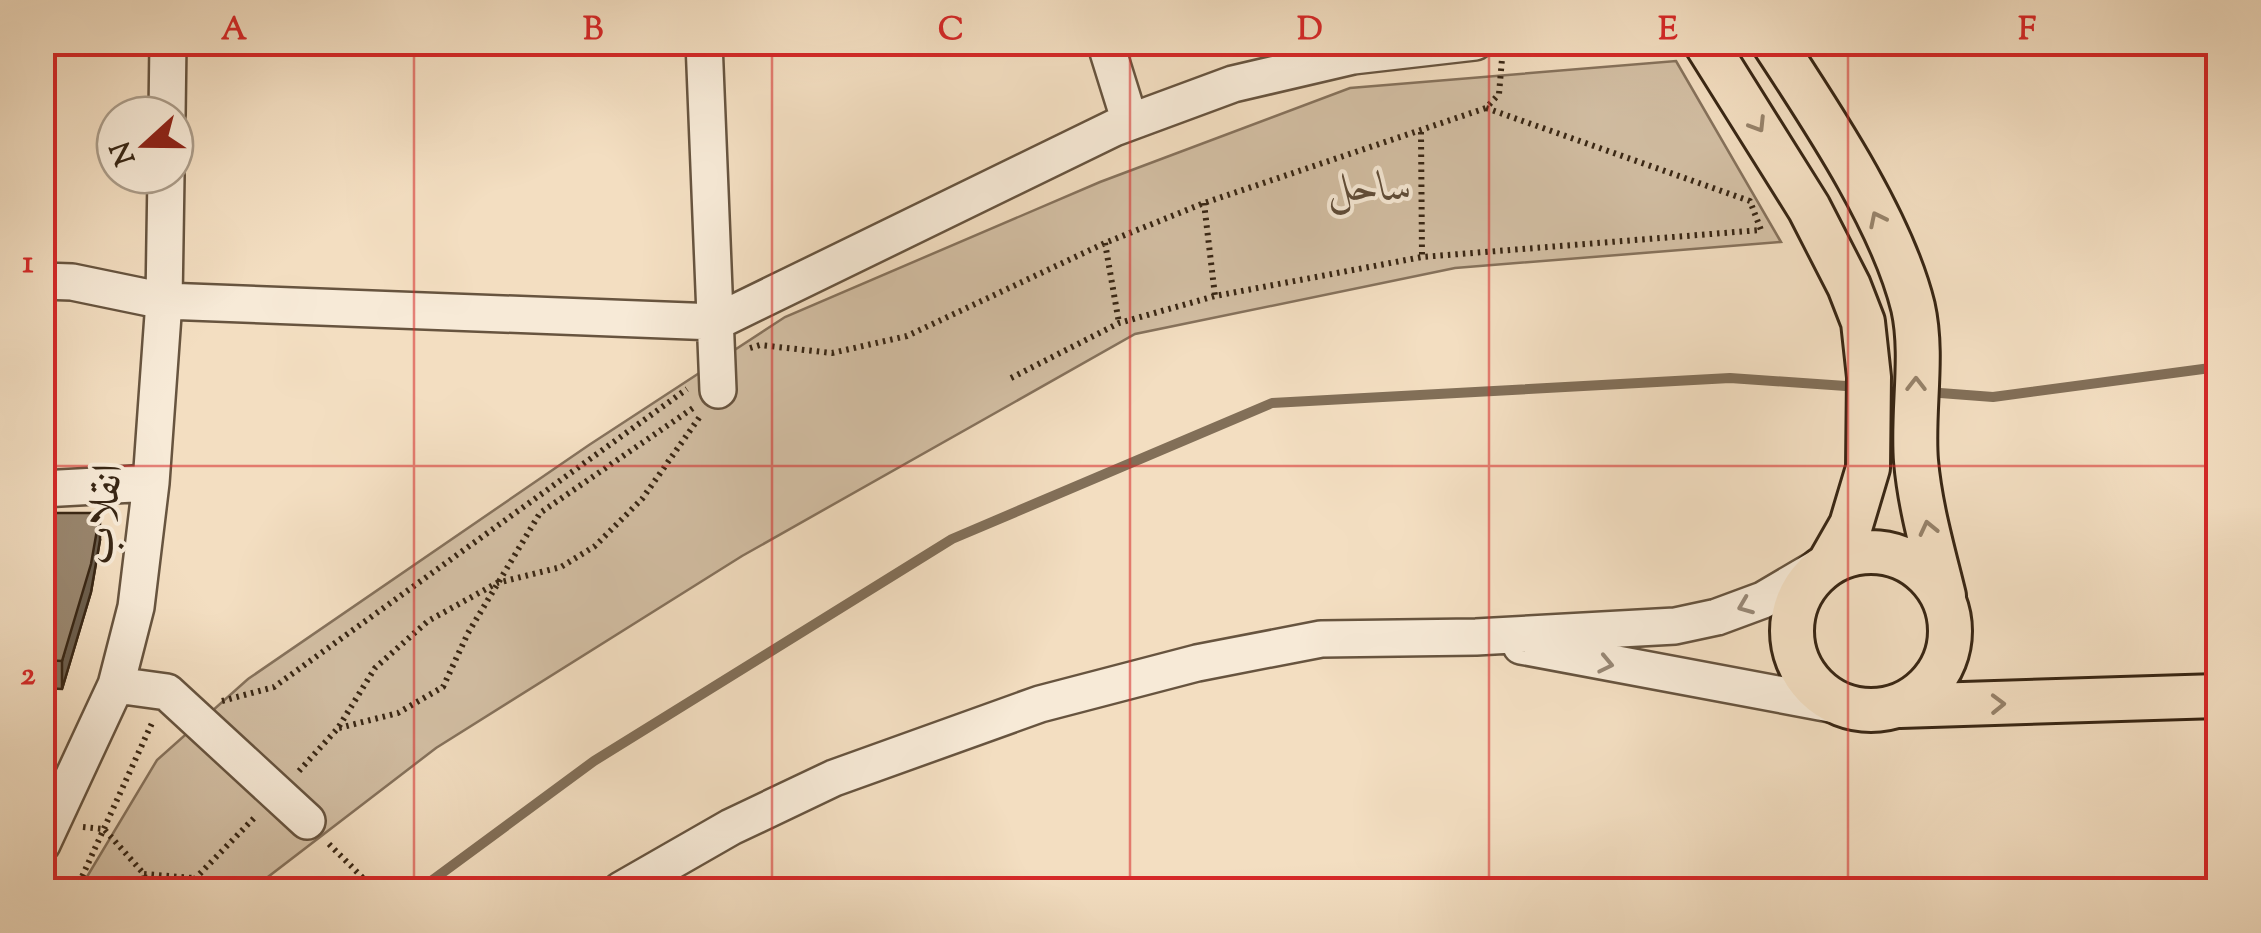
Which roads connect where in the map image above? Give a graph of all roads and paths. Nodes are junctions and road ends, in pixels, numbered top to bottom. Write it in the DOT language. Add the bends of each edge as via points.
graph roads {
  1 [pos="168,42"];
  2 [pos="704,42"];
  3 [pos="1105,42"];
  4 [pos="1476,42"];
  5 [pos="1504,42"];
  6 [pos="1705,42"];
  7 [pos="1774,42"];
  8 [pos="167,95"];
  9 [pos="1486,108"];
  10 [pos="1130,122"];
  11 [pos="1421,132"];
  12 [pos="166,195"];
  13 [pos="1204,203"];
  14 [pos="1105,243"];
  15 [pos="1422,257"];
  16 [pos="42,280"];
  17 [pos="1215,296"];
  18 [pos="164,300"];
  19 [pos="716,322"];
  20 [pos="1118,323"];
  21 [pos="717,374"];
  22 [pos="1011,378"];
  23 [pos="150,483"];
  24 [pos="42,489"];
  25 [pos="1831,560"];
  26 [pos="496,583"];
  27 [pos="1944,596"];
  28 [pos="1476,637"];
  29 [pos="116,685"];
  30 [pos="2218,696"];
  31 [pos="177,701"];
  32 [pos="1900,706"];
  33 [pos="1852,708"];
  34 [pos="338,728"];
  35 [pos="278,794"];
  36 [pos="307,821"];
  37 [pos="104,829"];
  38 [pos="47,834"];
  39 [pos="144,874"];
  40 [pos="194,878"];
  41 [pos="76,890"];
  42 [pos="147,890"];
  43 [pos="184,890"];
  44 [pos="374,890"];
  45 [pos="621,890"];
  1 -- 8 [label="street"];
  2 -- 19 [label="street"];
  3 -- 10 [label="street"];
  4 -- 10 [label="street" via="1353,56 1233,84"];
  5 -- 9 [label="path" via="1499,94"];
  6 -- 25 [label="main road, one-way" via="1810,208 1863,322 1870,377 1868,468 1851,525"];
  27 -- 7 [label="main road, one-way" via="1916,458 1914,309 1859,182"];
  9 -- 11 [label="path"];
  9 -- 15 [label="path" via="1750,201 1761,230"];
  10 -- 19 [label="street"];
  11 -- 13 [label="path"];
  11 -- 15 [label="path"];
  12 -- 18 [label="street, انقلاب"];
  13 -- 14 [label="path"];
  13 -- 17 [label="path"];
  14 -- 20 [label="path"];
  14 -- 21 [label="path" via="907,336 832,353 760,344"];
  15 -- 17 [label="path"];
  16 -- 18 [label="street"];
  17 -- 20 [label="path"];
  18 -- 19 [label="street"];
  18 -- 23 [label="street, انقلاب"];
  19 -- 21 [label="street"];
  20 -- 22 [label="path"];
  21 -- 26 [label="path" via="540,513"];
  21 -- 26 [label="path" via="642,499 594,546 560,567"];
  21 -- 31 [label="path" via="274,687"];
  23 -- 24 [label="street"];
  23 -- 29 [label="street, انقلاب" via="136,607"];
  25 -- 27 [label="main road" via="1877,550 1900,556"];
  25 -- 28 [label="street, one-way" via="1718,618"];
  25 -- 33 [label="main road" via="1796,601 1791,628 1807,679 1827,698"];
  26 -- 34 [label="path" via="428,621 375,668"];
  26 -- 34 [label="path" via="443,687 398,713"];
  27 -- 32 [label="main road" via="1951,628 1946,660 1919,695"];
  28 -- 33 [label="street, one-way"];
  28 -- 45 [label="street" via="1321,639 1197,662 1040,704 834,778 731,826"];
  29 -- 31 [label="street"];
  29 -- 38 [label="street, انقلاب"];
  32 -- 30 [label="main road, one-way"];
  31 -- 35 [label="street"];
  31 -- 37 [label="path"];
  32 -- 33 [label="main road"];
  34 -- 35 [label="path"];
  35 -- 36 [label="street"];
  35 -- 40 [label="path"];
  36 -- 44 [label="path"];
  37 -- 38 [label="path"];
  37 -- 39 [label="path"];
  37 -- 41 [label="path"];
  39 -- 40 [label="path"];
  39 -- 42 [label="path"];
  40 -- 43 [label="path"];
}
